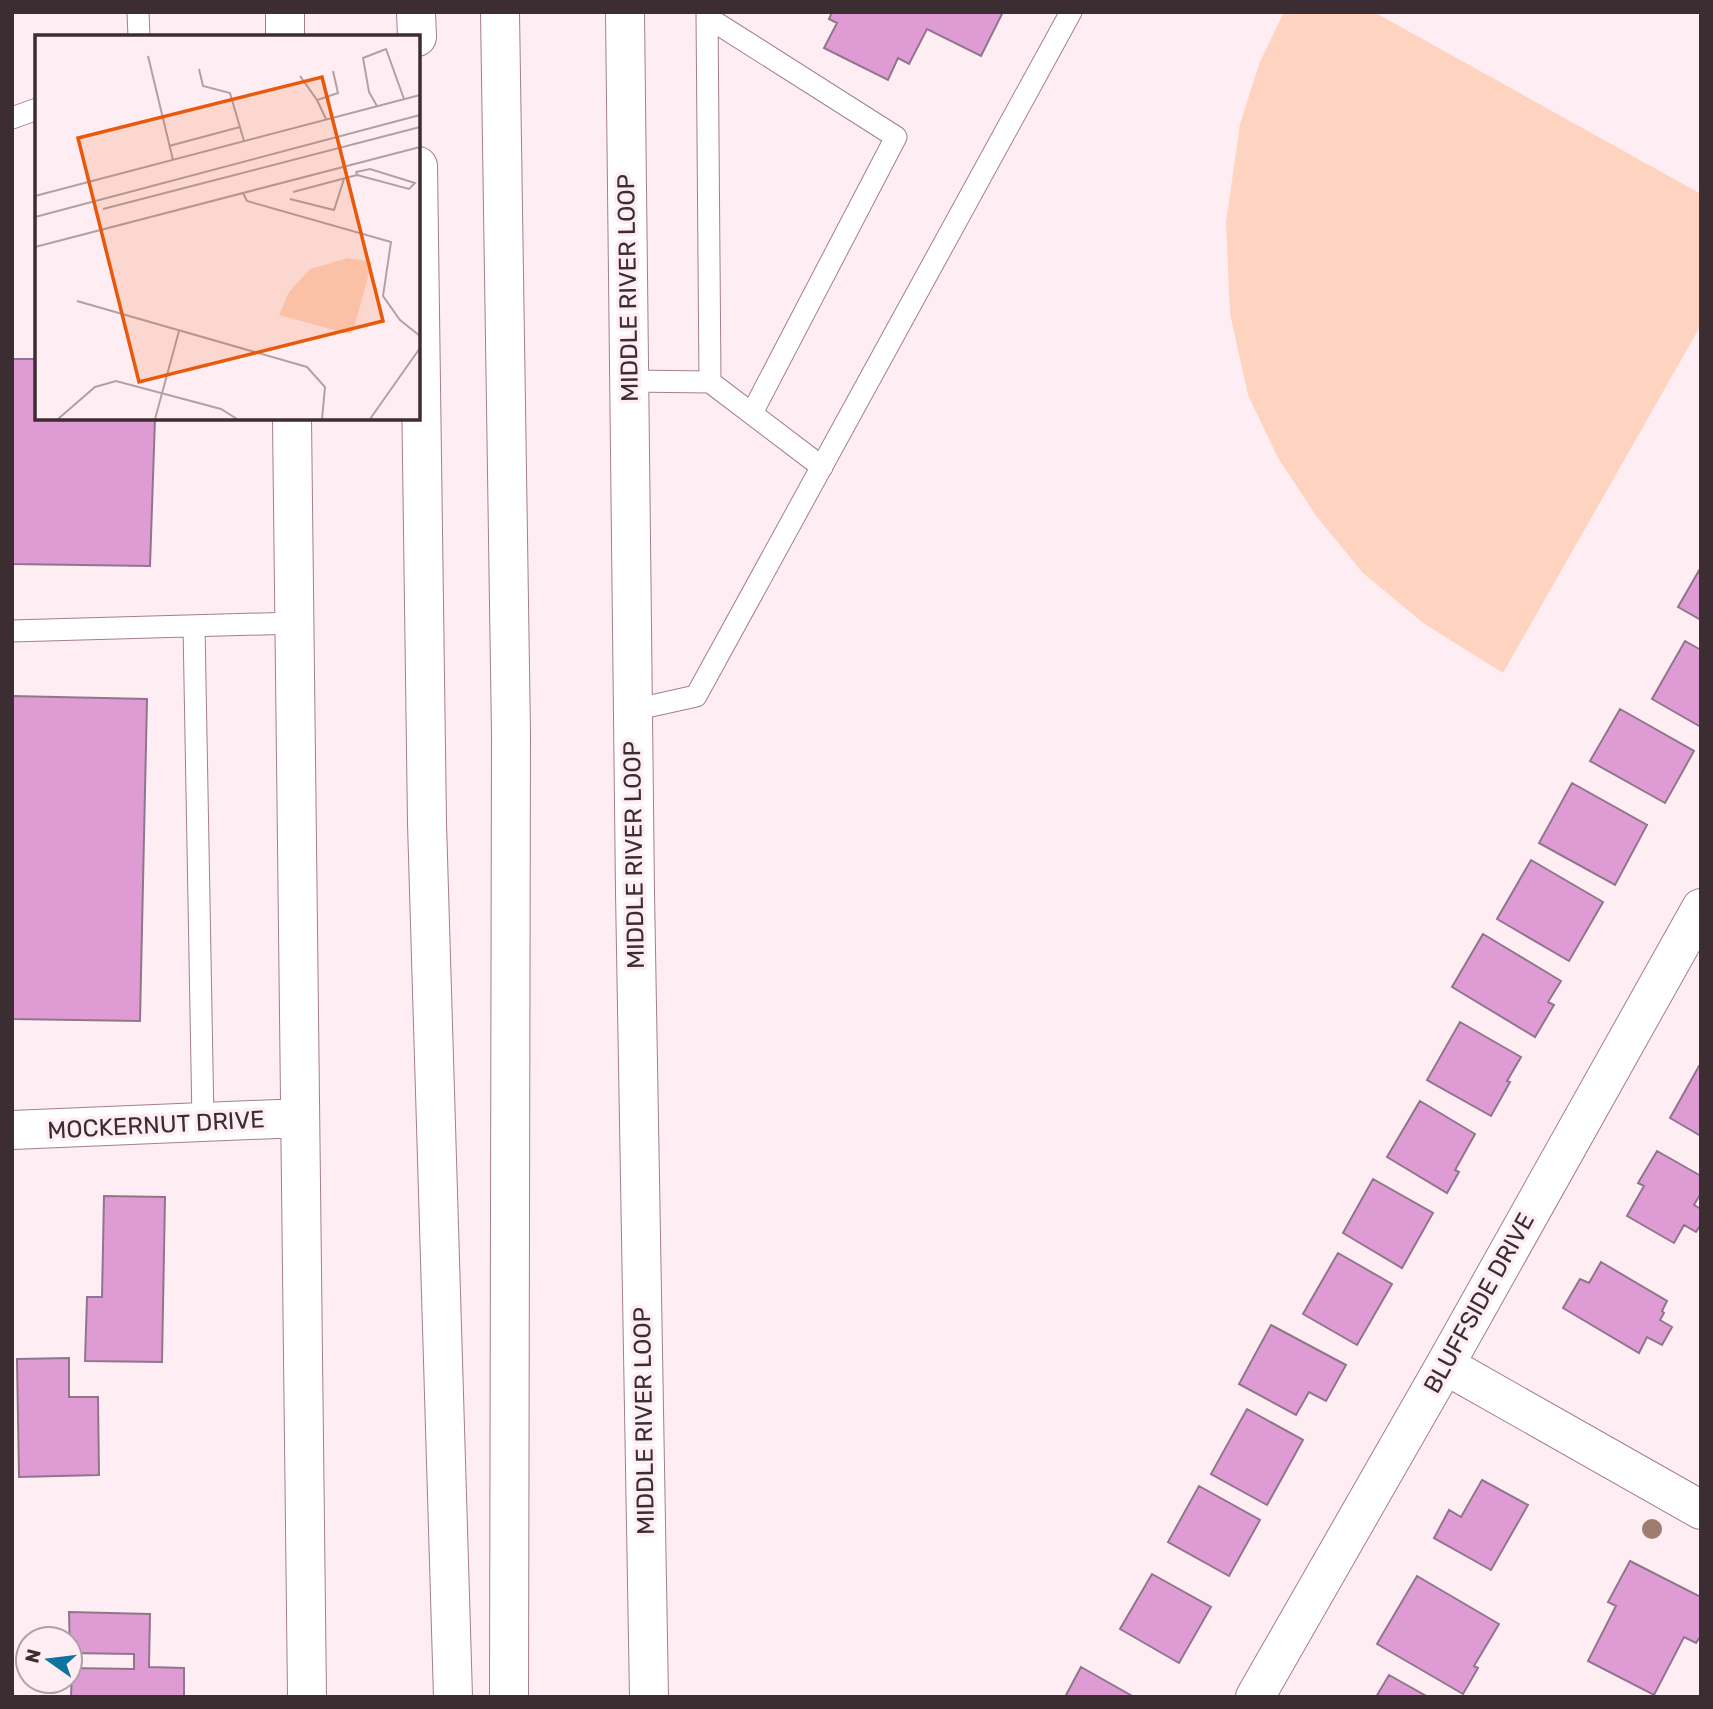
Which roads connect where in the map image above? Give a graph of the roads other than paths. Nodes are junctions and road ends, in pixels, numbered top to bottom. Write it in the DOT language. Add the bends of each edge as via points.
graph roads {
  1 [pos="138,12"];
  2 [pos="285,12"];
  3 [pos="416,12"];
  4 [pos="500,12"];
  5 [pos="625,12"];
  6 [pos="1071,12"];
  7 [pos="707,15"];
  8 [pos="139,35"];
  9 [pos="285,35"];
  10 [pos="417,35"];
  11 [pos="35,109"];
  12 [pos="12,118"];
  13 [pos="420,312"];
  14 [pos="629,381"];
  15 [pos="710,382"];
  16 [pos="752,413"];
  17 [pos="292,420"];
  18 [pos="822,467"];
  19 [pos="294,623"];
  20 [pos="194,626"];
  21 [pos="12,631"];
  22 [pos="632,710"];
  23 [pos="1701,908"];
  24 [pos="300,1118"];
  25 [pos="203,1122"];
  26 [pos="12,1130"];
  27 [pos="1445,1365"];
  28 [pos="1701,1510"];
  29 [pos="307,1697"];
  30 [pos="453,1697"];
  31 [pos="509,1697"];
  32 [pos="649,1697"];
  33 [pos="1255,1697"];
  1 -- 8 [label="lane"];
  2 -- 9 [label="main road"];
  3 -- 10 [label="main road"];
  4 -- 31 [label="main road" via="511,734"];
  5 -- 14 [label="main road, MIDDLE RIVER LOOP"];
  6 -- 18 [label="lane"];
  7 -- 15 [label="lane"];
  7 -- 16 [label="lane" via="896,137"];
  11 -- 12 [label="lane"];
  13 -- 30 [label="main road" via="427,823"];
  14 -- 15 [label="lane"];
  14 -- 22 [label="main road, MIDDLE RIVER LOOP"];
  15 -- 16 [label="lane"];
  16 -- 18 [label="lane"];
  17 -- 19 [label="main road"];
  18 -- 22 [label="lane" via="696,696"];
  19 -- 20 [label="lane"];
  19 -- 24 [label="main road"];
  20 -- 21 [label="lane"];
  20 -- 25 [label="lane"];
  22 -- 32 [label="main road, MIDDLE RIVER LOOP"];
  23 -- 27 [label="main road, BLUFFSIDE DRIVE"];
  24 -- 25 [label="main road, MOCKERNUT DRIVE"];
  24 -- 29 [label="main road"];
  25 -- 26 [label="main road, MOCKERNUT DRIVE"];
  27 -- 28 [label="main road"];
  27 -- 33 [label="main road, BLUFFSIDE DRIVE"];
}
